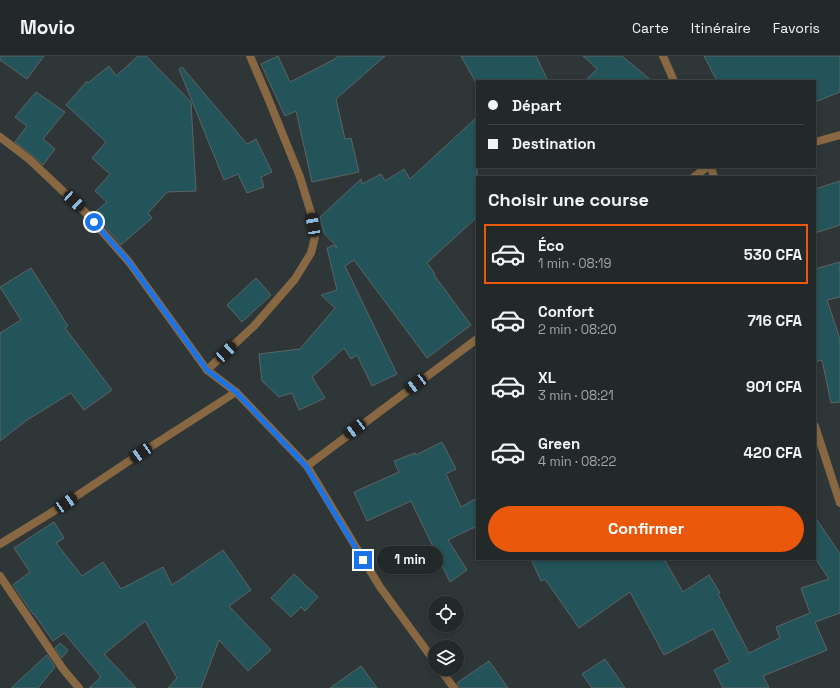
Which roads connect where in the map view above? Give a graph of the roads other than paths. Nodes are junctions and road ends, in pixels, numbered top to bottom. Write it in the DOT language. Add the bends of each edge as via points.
graph roads {
  1 [pos="250,56"];
  2 [pos="663,56"];
  3 [pos="674,80"];
  4 [pos="840,135"];
  5 [pos="0,137"];
  6 [pos="816,142"];
  7 [pos="706,168"];
  8 [pos="695,176"];
  9 [pos="476,340"];
  10 [pos="207,370"];
  11 [pos="236,392"];
  12 [pos="816,429"];
  13 [pos="306,466"];
  14 [pos="840,503"];
  15 [pos="0,544"];
  16 [pos="0,576"];
  17 [pos="428,652"];
  18 [pos="445,676"];
  19 [pos="79,688"];
  20 [pos="454,688"];
  1 -- 10 [label="street" via="300,177 315,237 311,253 295,279 254,326"];
  2 -- 3 [label="street"];
  4 -- 6 [label="street"];
  5 -- 10 [label="street" via="28,159 85,212 129,262"];
  7 -- 8 [label="street"];
  9 -- 13 [label="street"];
  10 -- 11 [label="street"];
  11 -- 13 [label="street"];
  11 -- 15 [label="street"];
  12 -- 14 [label="street"];
  13 -- 17 [label="street" via="380,587"];
  16 -- 19 [label="street"];
  18 -- 20 [label="street"];
}
